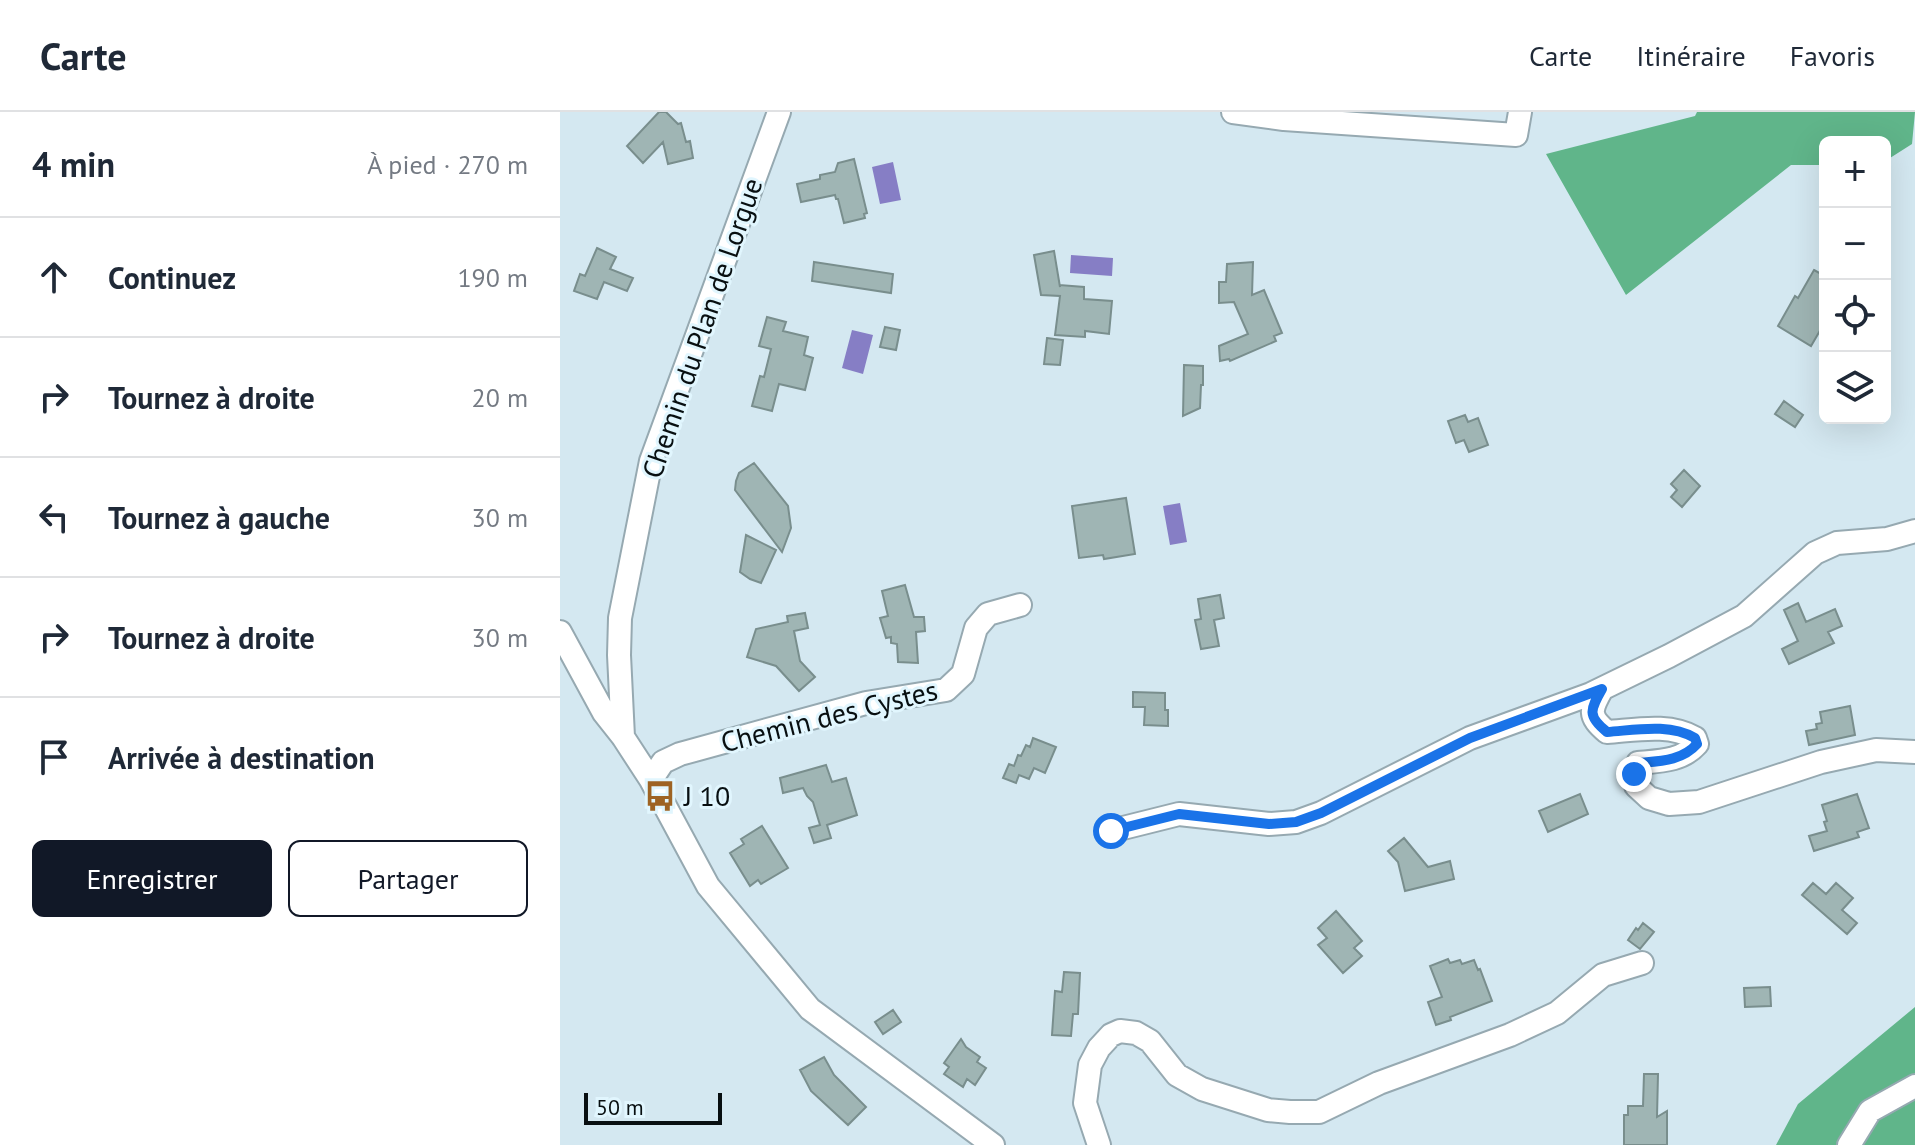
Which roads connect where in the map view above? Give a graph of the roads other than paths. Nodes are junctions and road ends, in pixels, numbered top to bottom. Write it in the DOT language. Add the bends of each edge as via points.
graph roads {
  1 [pos="779,112"];
  2 [pos="1233,112"];
  3 [pos="1520,112"];
  4 [pos="1915,531"];
  5 [pos="1020,605"];
  6 [pos="560,632"];
  7 [pos="1602,689"];
  8 [pos="623,737"];
  9 [pos="1915,752"];
  10 [pos="651,780"];
  11 [pos="1111,831"];
  12 [pos="1642,963"];
  13 [pos="1915,1086"];
  14 [pos="993,1145"];
  15 [pos="1099,1145"];
  16 [pos="1849,1145"];
  1 -- 8 [label="street, Chemin du Plan de Lorgue" via="651,461 620,618"];
  2 -- 3 [label="street" via="1516,135"];
  4 -- 7 [label="street" via="1837,543 1815,553 1744,616"];
  5 -- 10 [label="street, Chemin des Cystes" via="988,614 976,628 963,674 946,690 866,703 680,754 663,762"];
  6 -- 8 [label="street"];
  7 -- 9 [label="street" via="1592,713 1607,732 1665,728 1695,738 1690,753 1638,763 1636,786 1649,798 1669,804 1699,802 1876,750"];
  7 -- 11 [label="street" via="1470,738 1296,822 1179,814"];
  8 -- 10 [label="street"];
  10 -- 14 [label="street" via="708,886 810,1009"];
  12 -- 15 [label="street" via="1603,975 1557,1013 1510,1035 1379,1083 1319,1112 1268,1110 1202,1089 1177,1075 1150,1041 1120,1031 1099,1048 1090,1065 1085,1103"];
  13 -- 16 [label="street" via="1870,1111"];
}
